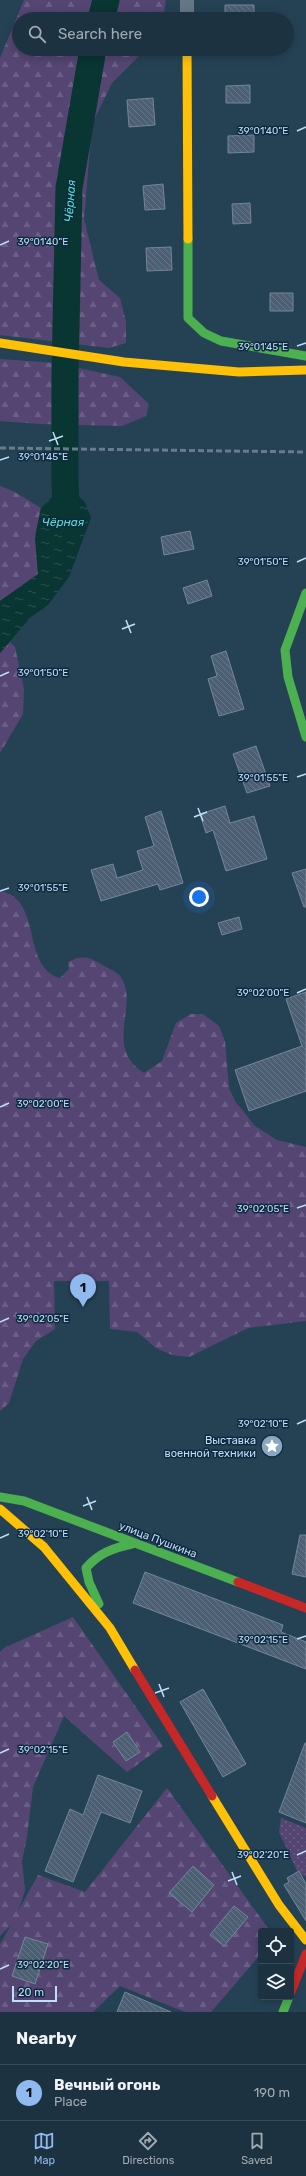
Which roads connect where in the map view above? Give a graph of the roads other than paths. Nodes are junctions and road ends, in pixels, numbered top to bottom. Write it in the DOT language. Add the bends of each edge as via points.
graph roads {
  1 [pos="187,0"];
  2 [pos="187,12"];
  3 [pos="187,56"];
  4 [pos="0,343"];
  5 [pos="306,356"];
  6 [pos="306,370"];
  7 [pos="306,593"];
  8 [pos="302,710"];
  9 [pos="306,737"];
  10 [pos="0,1497"];
  11 [pos="0,1509"];
  12 [pos="132,1544"];
  13 [pos="306,1608"];
  14 [pos="110,1628"];
  15 [pos="306,1940"];
  16 [pos="306,1954"];
  17 [pos="294,1984"];
  18 [pos="288,2000"];
  19 [pos="283,2012"];
  1 -- 2 [label="street"];
  3 -- 5 [label="main road" via="188,318 204,333 221,341"];
  4 -- 6 [label="main road" via="124,362 238,372"];
  7 -- 8 [label="main road" via="286,650 288,676"];
  8 -- 9 [label="main road"];
  10 -- 12 [label="main road, улица Пушкина" via="24,1501"];
  11 -- 14 [label="main road" via="44,1547"];
  12 -- 13 [label="main road, улица Пушкина"];
  12 -- 14 [label="main road" via="105,1550 86,1568 89,1582"];
  14 -- 15 [label="main road" via="279,1905"];
  16 -- 17 [label="main road"];
  18 -- 19 [label="main road"];
}
